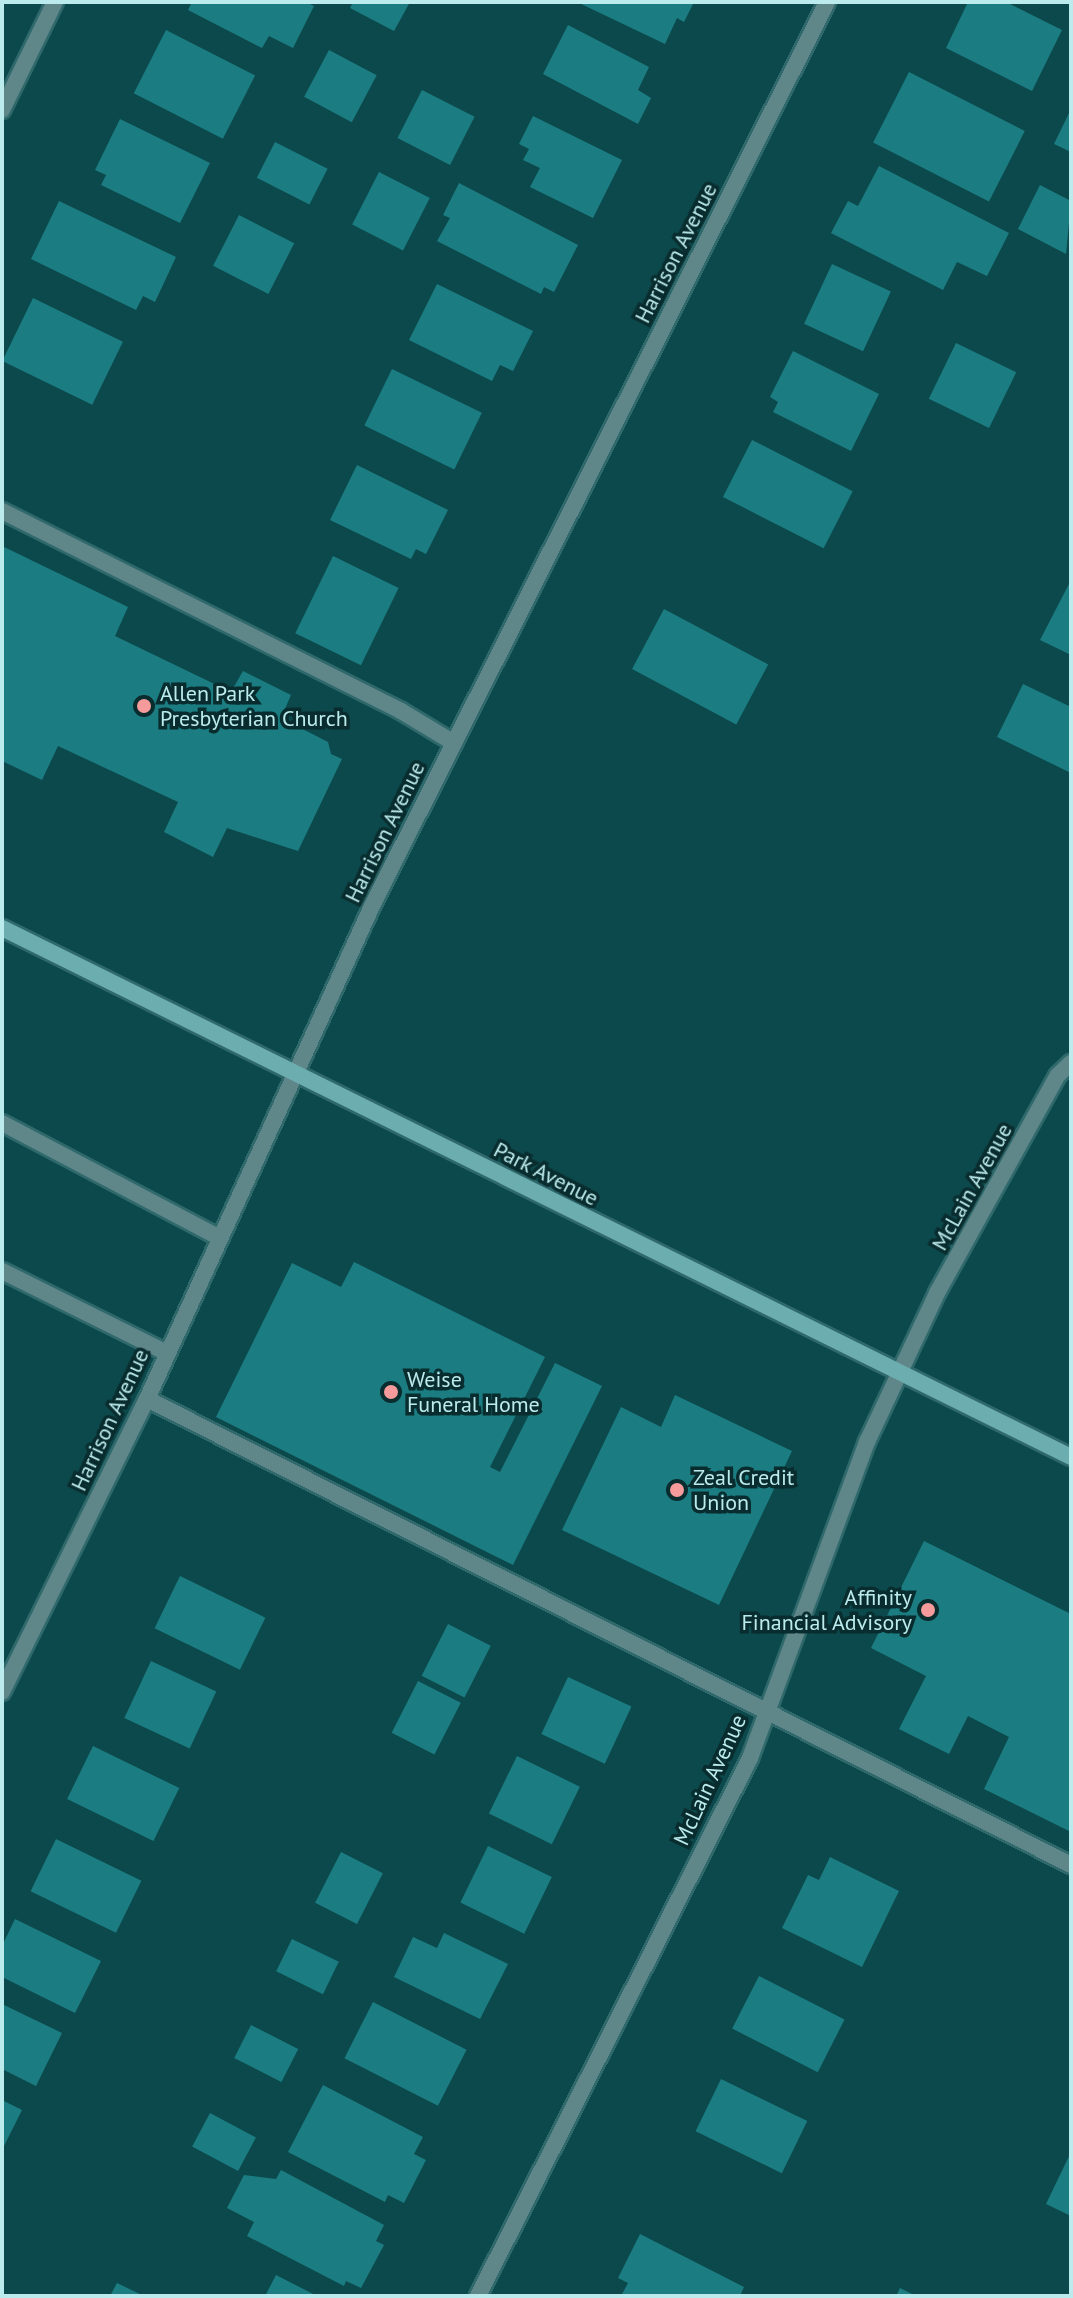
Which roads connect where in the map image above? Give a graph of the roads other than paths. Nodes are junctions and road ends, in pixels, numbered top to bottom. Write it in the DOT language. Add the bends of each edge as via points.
graph roads {
  1 [pos="55,2"];
  2 [pos="827,2"];
  3 [pos="2,110"];
  4 [pos="2,511"];
  5 [pos="454,743"];
  6 [pos="2,928"];
  7 [pos="1071,1063"];
  8 [pos="295,1072"];
  9 [pos="2,1123"];
  10 [pos="220,1238"];
  11 [pos="2,1271"];
  12 [pos="167,1353"];
  13 [pos="901,1374"];
  14 [pos="147,1399"];
  15 [pos="1071,1457"];
  16 [pos="2,1692"];
  17 [pos="765,1711"];
  18 [pos="1071,1865"];
  19 [pos="478,2296"];
  1 -- 3 [label="street"];
  2 -- 5 [label="street, Harrison Avenue"];
  4 -- 5 [label="street" via="401,711"];
  5 -- 8 [label="street, Harrison Avenue"];
  6 -- 8 [label="street, Park Avenue"];
  7 -- 13 [label="street, McLain Avenue" via="1058,1075 937,1293"];
  8 -- 10 [label="street, Harrison Avenue"];
  8 -- 13 [label="street, Park Avenue"];
  9 -- 10 [label="street"];
  10 -- 12 [label="street, Harrison Avenue"];
  11 -- 12 [label="street"];
  12 -- 14 [label="street, Harrison Avenue"];
  13 -- 15 [label="street, Park Avenue"];
  13 -- 17 [label="street, McLain Avenue" via="867,1442"];
  14 -- 16 [label="street, Harrison Avenue"];
  14 -- 17 [label="street"];
  17 -- 18 [label="street"];
  17 -- 19 [label="street, McLain Avenue" via="750,1758"];
}
